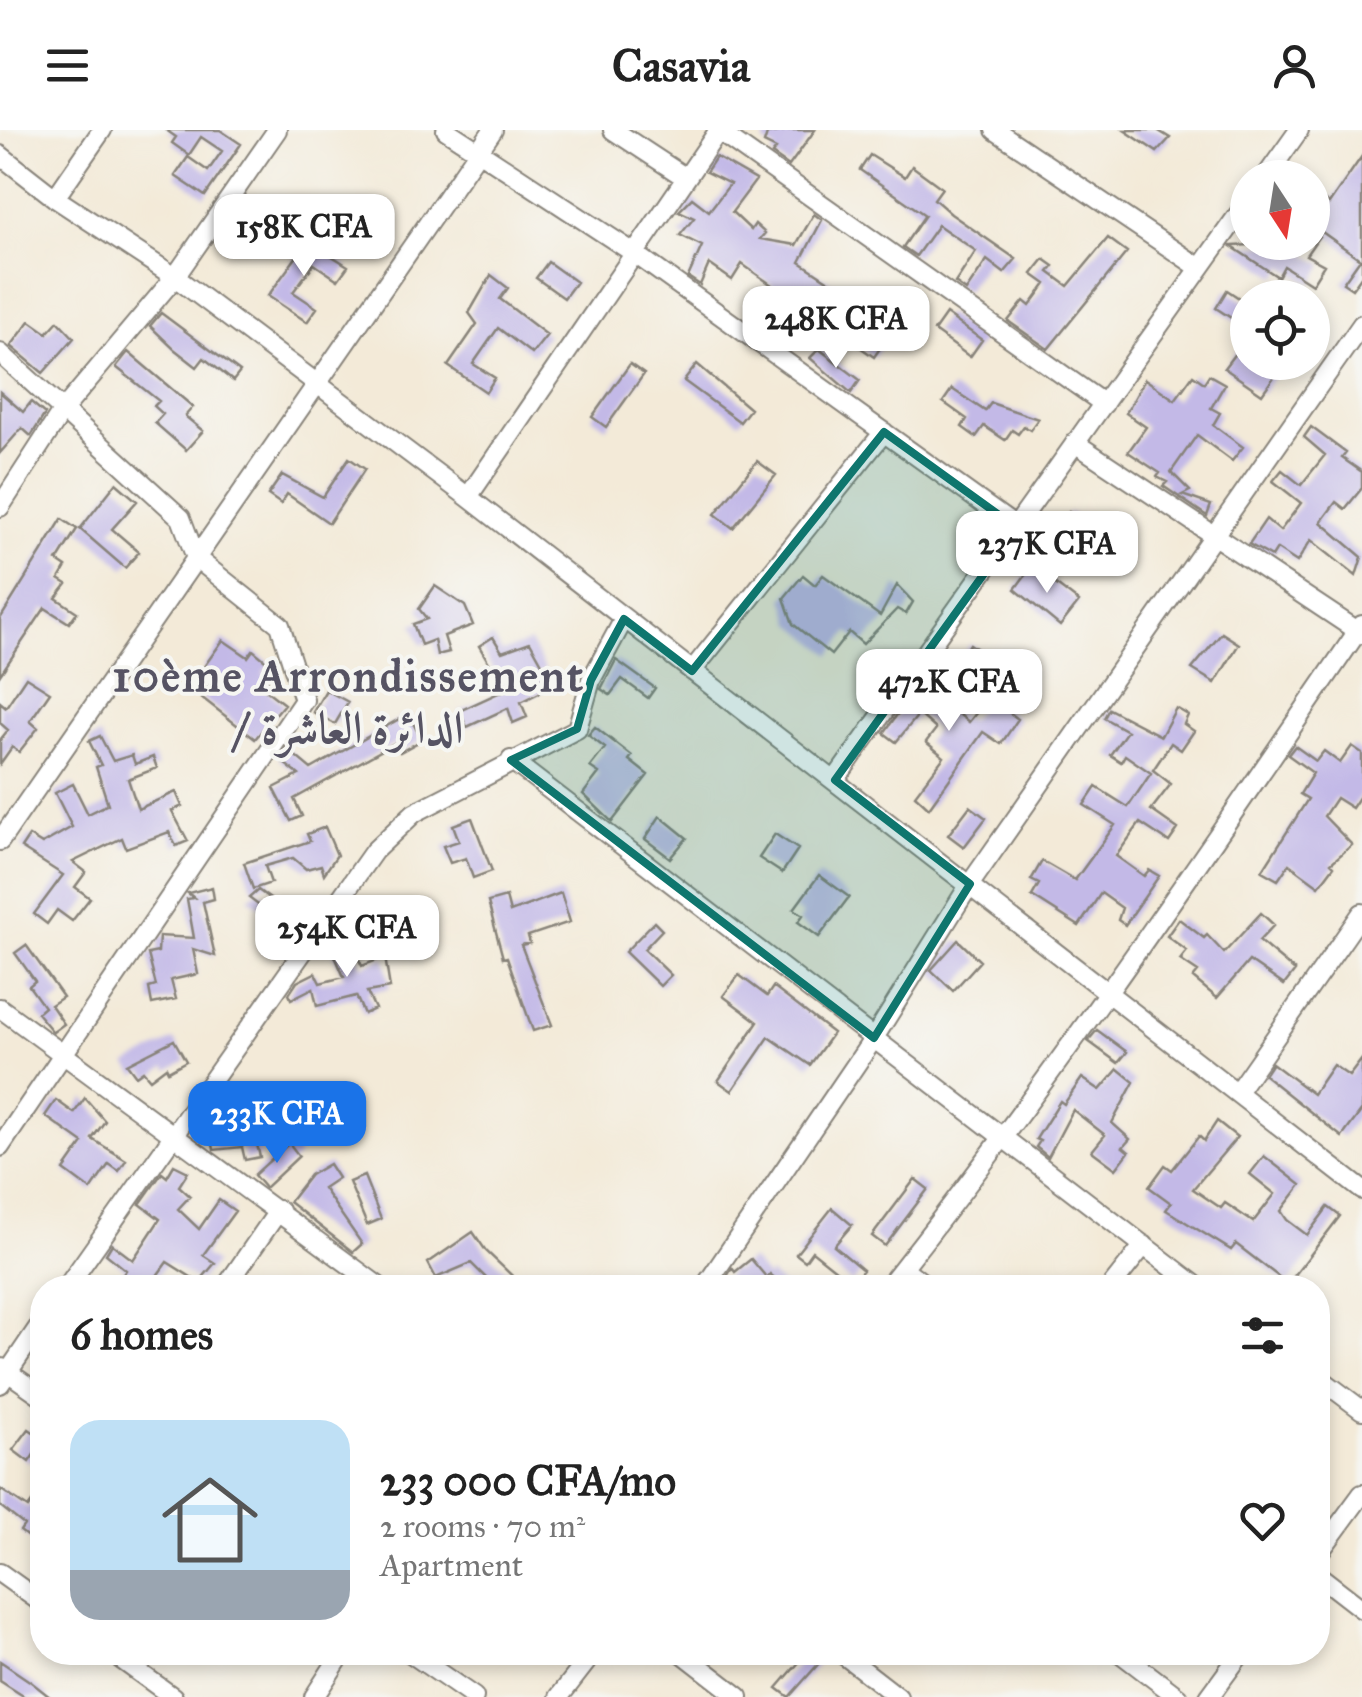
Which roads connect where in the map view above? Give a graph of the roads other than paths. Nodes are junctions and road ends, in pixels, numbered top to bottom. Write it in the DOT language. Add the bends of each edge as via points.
graph roads {
  1 [pos="102,130"];
  2 [pos="277,130"];
  3 [pos="446,130"];
  4 [pos="493,130"];
  5 [pos="613,130"];
  6 [pos="718,130"];
  7 [pos="996,130"];
  8 [pos="1298,130"];
  9 [pos="478,152"];
  10 [pos="0,155"];
  11 [pos="1277,160"];
  12 [pos="686,178"];
  13 [pos="55,198"];
  14 [pos="1230,226"];
  15 [pos="634,253"];
  16 [pos="1200,268"];
  17 [pos="175,276"];
  18 [pos="1362,324"];
  19 [pos="0,353"];
  20 [pos="318,384"];
  21 [pos="1104,404"];
  22 [pos="63,410"];
  23 [pos="884,432"];
  24 [pos="1076,444"];
  25 [pos="468,497"];
  26 [pos="0,507"];
  27 [pos="1017,528"];
  28 [pos="1214,535"];
  29 [pos="196,558"];
  30 [pos="624,618"];
  31 [pos="1361,630"];
  32 [pos="692,670"];
  33 [pos="511,760"];
  34 [pos="835,780"];
  35 [pos="0,840"];
  36 [pos="970,884"];
  37 [pos="1362,913"];
  38 [pos="1344,938"];
  39 [pos="1362,951"];
  40 [pos="1112,992"];
  41 [pos="0,1008"];
  42 [pos="874,1038"];
  43 [pos="64,1053"];
  44 [pos="1237,1092"];
  45 [pos="172,1132"];
  46 [pos="1007,1137"];
  47 [pos="0,1147"];
  48 [pos="1362,1190"];
  49 [pos="279,1210"];
  50 [pos="1144,1245"];
  51 [pos="903,1268"];
  52 [pos="75,1275"];
  53 [pos="234,1275"];
  54 [pos="364,1275"];
  55 [pos="713,1275"];
  56 [pos="897,1275"];
  57 [pos="912,1275"];
  58 [pos="1120,1275"];
  59 [pos="1183,1275"];
  60 [pos="30,1338"];
  61 [pos="3,1374"];
  62 [pos="1330,1385"];
  63 [pos="30,1389"];
  64 [pos="1362,1410"];
  65 [pos="1362,1494"];
  66 [pos="1330,1538"];
  67 [pos="0,1573"];
  68 [pos="1330,1584"];
  69 [pos="30,1594"];
  70 [pos="1362,1608"];
  71 [pos="129,1665"];
  72 [pos="335,1665"];
  73 [pos="428,1665"];
  74 [pos="584,1665"];
  75 [pos="697,1665"];
  76 [pos="857,1665"];
  77 [pos="1137,1665"];
  78 [pos="1232,1665"];
  79 [pos="173,1697"];
  80 [pos="314,1697"];
  81 [pos="474,1697"];
  82 [pos="559,1697"];
  83 [pos="740,1697"];
  84 [pos="898,1697"];
  85 [pos="1178,1697"];
  86 [pos="1208,1697"];
  1 -- 13 [label="street"];
  2 -- 17 [label="street"];
  3 -- 9 [label="street"];
  4 -- 9 [label="street"];
  5 -- 12 [label="street"];
  6 -- 12 [label="street"];
  6 -- 21 [label="street"];
  7 -- 16 [label="street"];
  8 -- 11 [label="street"];
  9 -- 15 [label="street"];
  9 -- 20 [label="street"];
  10 -- 13 [label="street"];
  12 -- 15 [label="street"];
  13 -- 17 [label="street"];
  14 -- 16 [label="street"];
  15 -- 23 [label="street"];
  15 -- 25 [label="street"];
  16 -- 21 [label="street"];
  17 -- 20 [label="street"];
  17 -- 22 [label="street"];
  18 -- 28 [label="street"];
  19 -- 22 [label="street"];
  20 -- 25 [label="street"];
  20 -- 29 [label="street"];
  21 -- 24 [label="street"];
  22 -- 26 [label="street"];
  22 -- 29 [label="street" via="181,518"];
  23 -- 27 [label="street"];
  23 -- 32 [label="street"];
  24 -- 27 [label="street"];
  24 -- 28 [label="street"];
  25 -- 30 [label="street"];
  27 -- 34 [label="street"];
  28 -- 31 [label="street"];
  28 -- 36 [label="street"];
  29 -- 35 [label="street"];
  29 -- 43 [label="street" via="280,624 304,700"];
  30 -- 32 [label="street"];
  30 -- 33 [label="street" via="591,680 577,729"];
  31 -- 40 [label="street"];
  32 -- 34 [label="street"];
  33 -- 42 [label="street"];
  33 -- 45 [label="street" via="414,813 374,850"];
  34 -- 36 [label="street"];
  36 -- 40 [label="street"];
  36 -- 42 [label="street"];
  37 -- 38 [label="street"];
  38 -- 39 [label="street"];
  38 -- 44 [label="street"];
  40 -- 44 [label="street"];
  40 -- 46 [label="street"];
  41 -- 43 [label="street"];
  42 -- 46 [label="street"];
  42 -- 55 [label="street"];
  43 -- 45 [label="street"];
  43 -- 47 [label="street"];
  44 -- 48 [label="street"];
  45 -- 49 [label="street"];
  45 -- 52 [label="street"];
  46 -- 50 [label="street"];
  46 -- 51 [label="street"];
  49 -- 53 [label="street"];
  49 -- 54 [label="street"];
  50 -- 58 [label="street"];
  50 -- 59 [label="street"];
  51 -- 56 [label="street"];
  51 -- 57 [label="street"];
  60 -- 61 [label="street"];
  61 -- 63 [label="street"];
  62 -- 64 [label="street"];
  65 -- 66 [label="street"];
  67 -- 69 [label="street"];
  68 -- 70 [label="street"];
  71 -- 79 [label="street"];
  72 -- 80 [label="street"];
  73 -- 81 [label="street"];
  74 -- 82 [label="street"];
  75 -- 83 [label="street"];
  76 -- 84 [label="street"];
  77 -- 85 [label="street"];
  78 -- 86 [label="street"];
}
